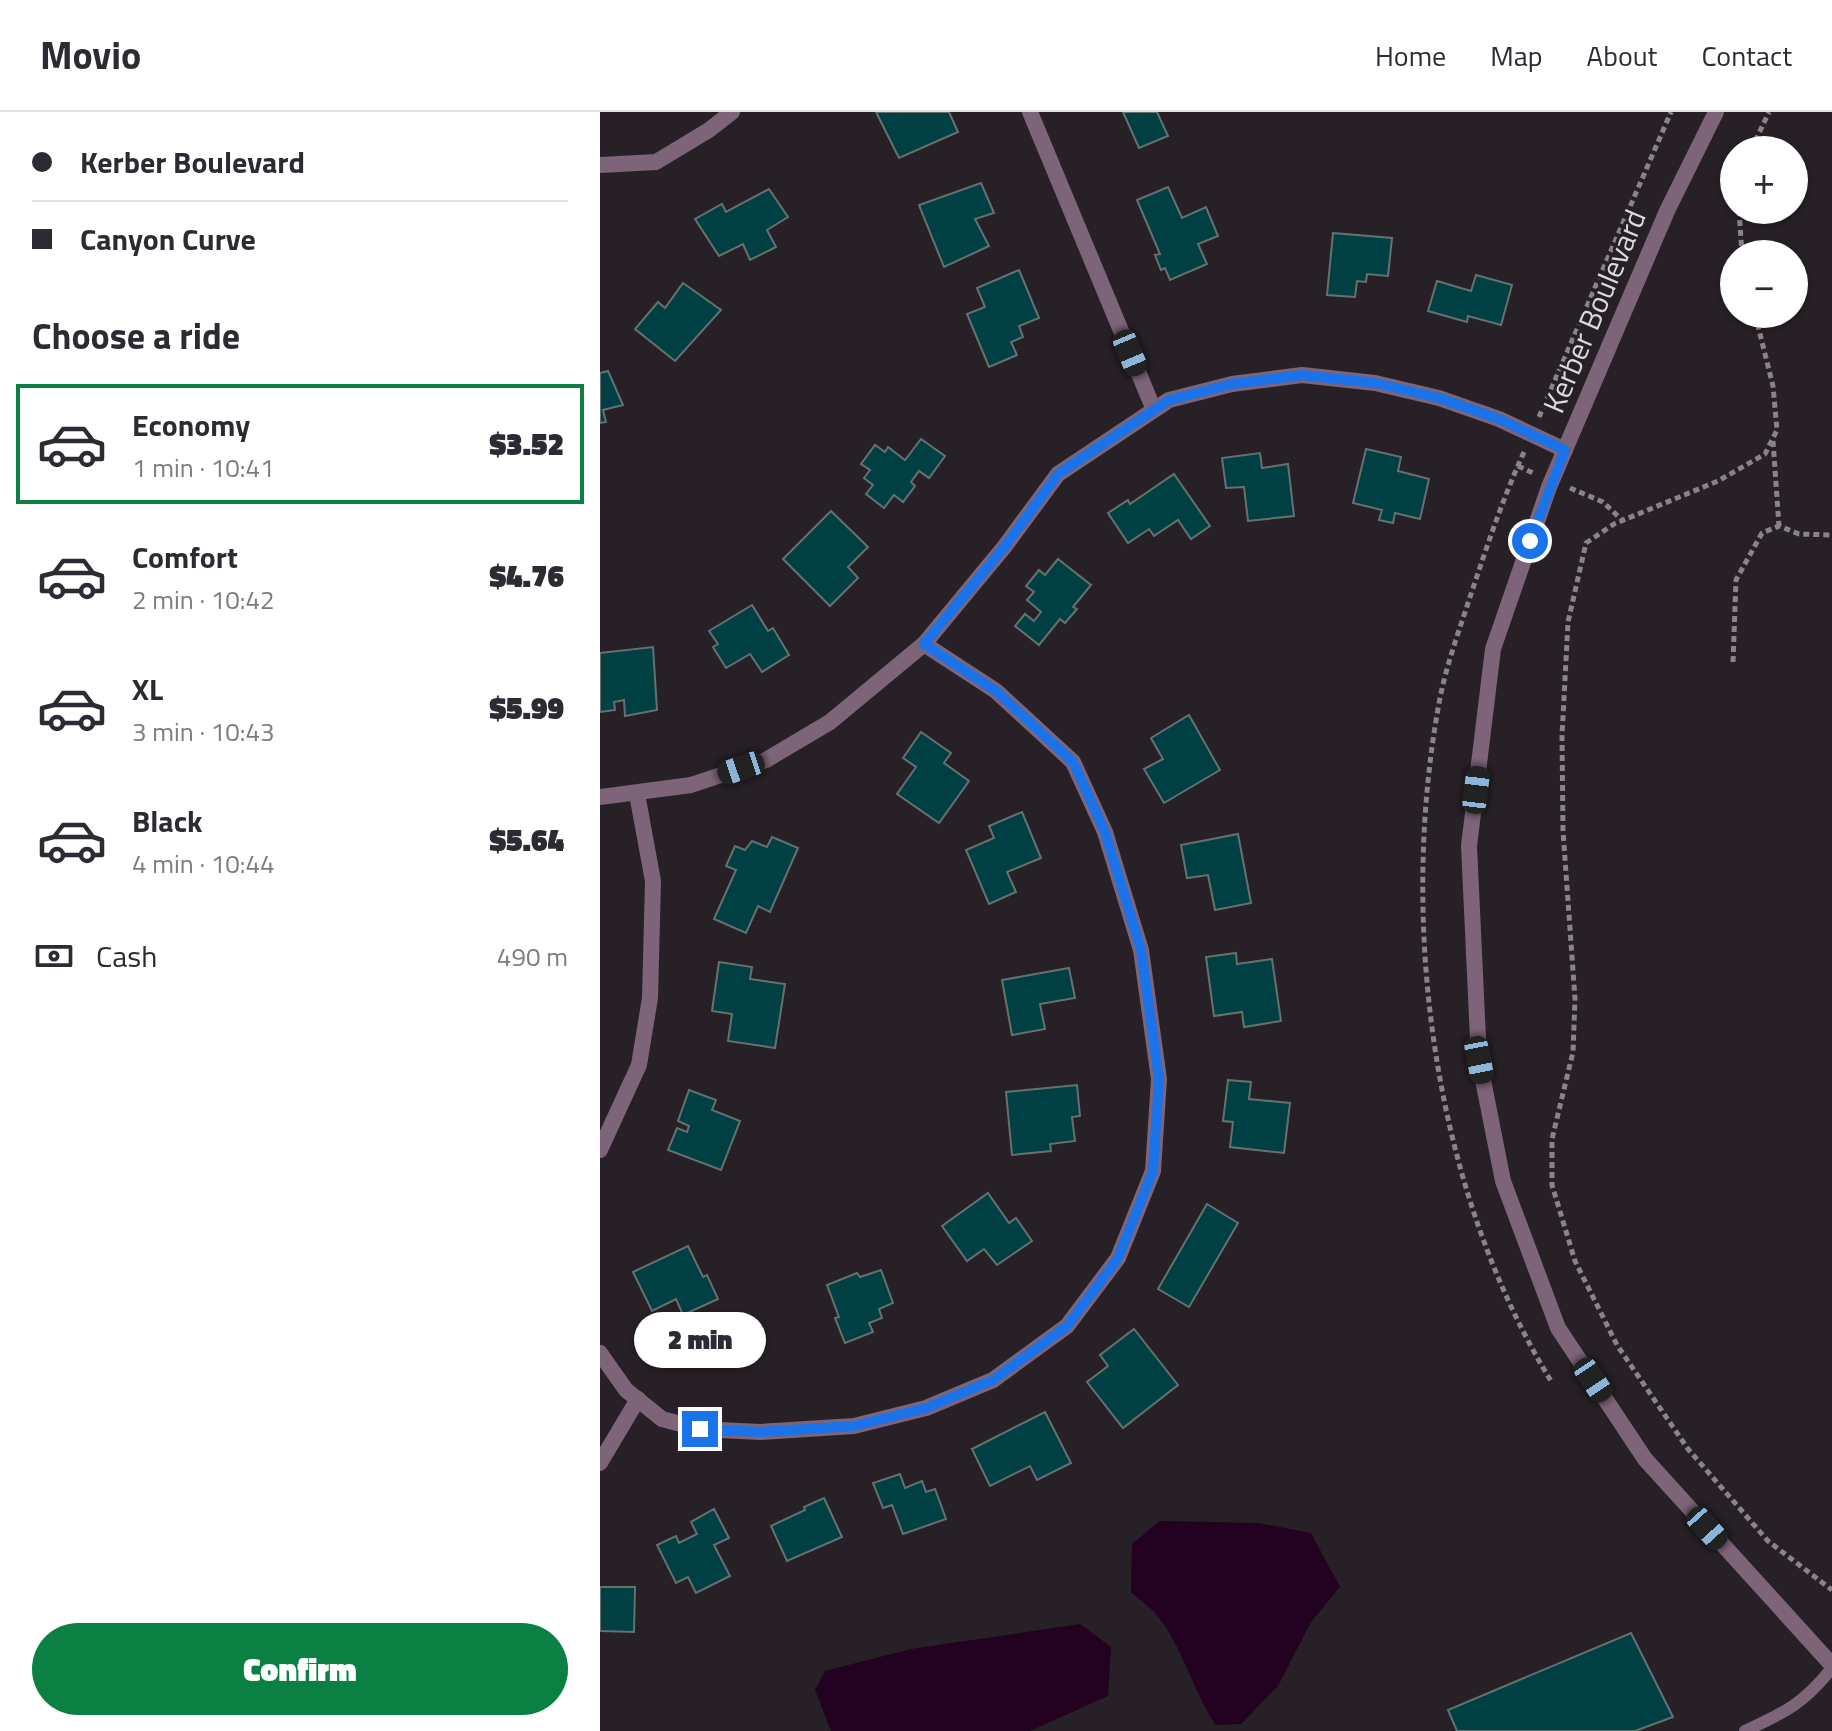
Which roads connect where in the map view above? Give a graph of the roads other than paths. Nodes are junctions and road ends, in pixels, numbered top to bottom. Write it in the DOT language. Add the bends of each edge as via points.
graph roads {
  1 [pos="732,112"];
  2 [pos="1030,112"];
  3 [pos="1716,112"];
  4 [pos="600,165"];
  5 [pos="1154,410"];
  6 [pos="1565,450"];
  7 [pos="924,644"];
  8 [pos="637,794"];
  9 [pos="600,797"];
  10 [pos="600,1150"];
  11 [pos="600,1353"];
  12 [pos="638,1399"];
  13 [pos="600,1463"];
  14 [pos="1832,1666"];
  15 [pos="1745,1731"];
  1 -- 4 [label="street" via="656,162"];
  2 -- 5 [label="street"];
  3 -- 6 [label="street, Kerber Boulevard" via="1667,211"];
  5 -- 6 [label="street" via="1169,400 1232,384 1302,375 1375,383 1439,398"];
  5 -- 7 [label="street" via="1058,474"];
  6 -- 14 [label="street, Kerber Boulevard" via="1493,649 1469,846 1479,1060 1503,1181 1558,1328 1645,1459"];
  7 -- 8 [label="street" via="830,722 766,760 691,785"];
  7 -- 12 [label="street" via="996,691 1073,762 1105,832 1141,950 1159,1079 1153,1171 1118,1258 1067,1326 993,1380 926,1408 854,1426 760,1432 700,1429 662,1419"];
  8 -- 9 [label="street"];
  8 -- 10 [label="street" via="653,881 650,998 639,1065"];
  11 -- 12 [label="street"];
  12 -- 13 [label="street"];
  14 -- 15 [label="lane" via="1810,1695"];
}
